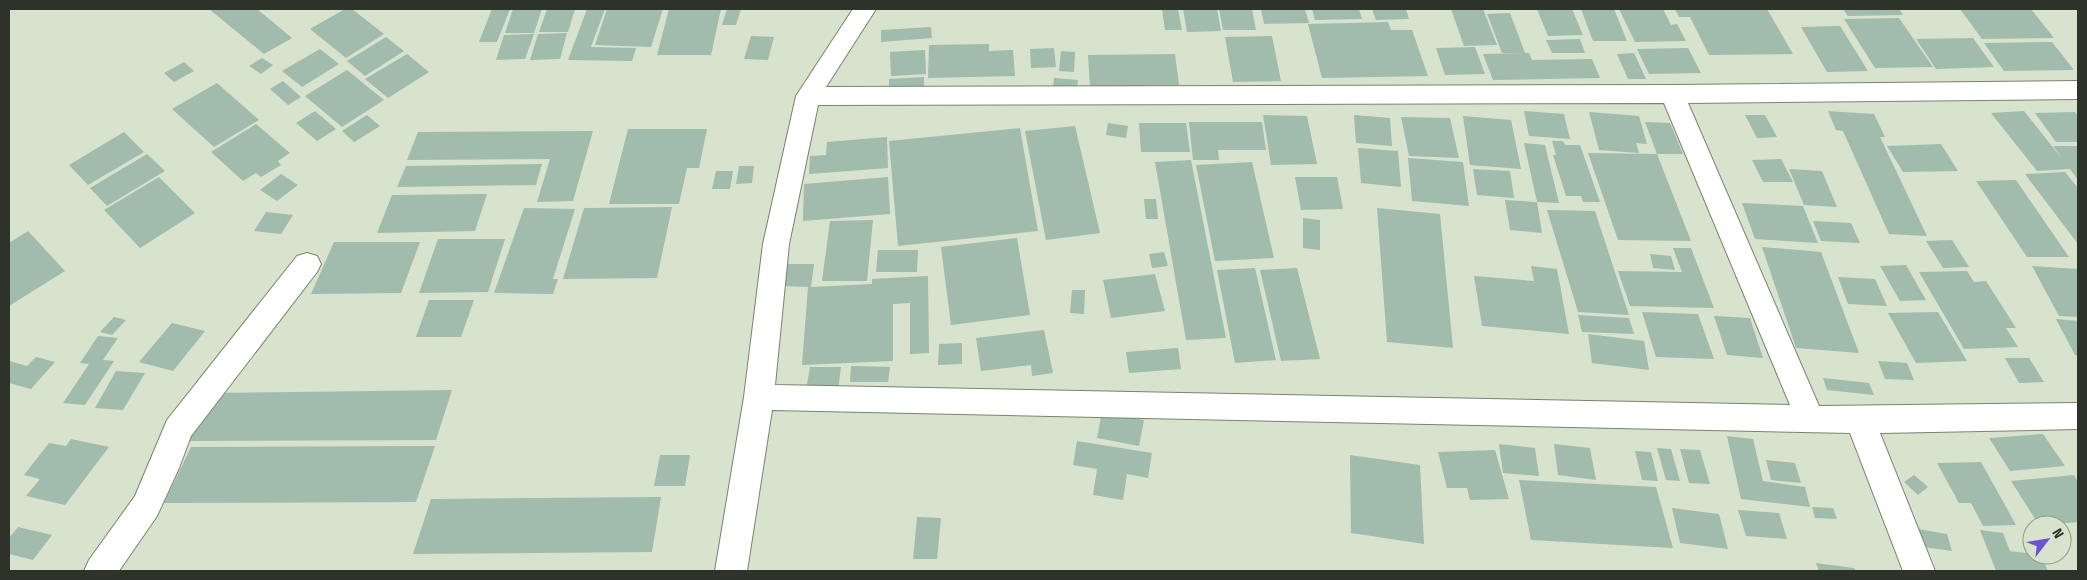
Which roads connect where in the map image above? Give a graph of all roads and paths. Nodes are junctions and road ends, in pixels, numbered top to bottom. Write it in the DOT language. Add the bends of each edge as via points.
graph roads {
  1 [pos="864,9"];
  2 [pos="2078,90"];
  3 [pos="1672,94"];
  4 [pos="808,96"];
  5 [pos="307,264"];
  6 [pos="758,397"];
  7 [pos="2078,416"];
  8 [pos="1810,419"];
  9 [pos="1860,420"];
  10 [pos="100,571"];
  11 [pos="731,571"];
  12 [pos="1919,571"];
  1 -- 4 [label="street"];
  2 -- 3 [label="street"];
  3 -- 4 [label="street"];
  3 -- 8 [label="street"];
  4 -- 6 [label="street" via="776,244"];
  5 -- 10 [label="street" via="178,429 146,506"];
  6 -- 8 [label="street"];
  6 -- 11 [label="street"];
  7 -- 9 [label="street"];
  8 -- 9 [label="street"];
  9 -- 12 [label="street"];
}
